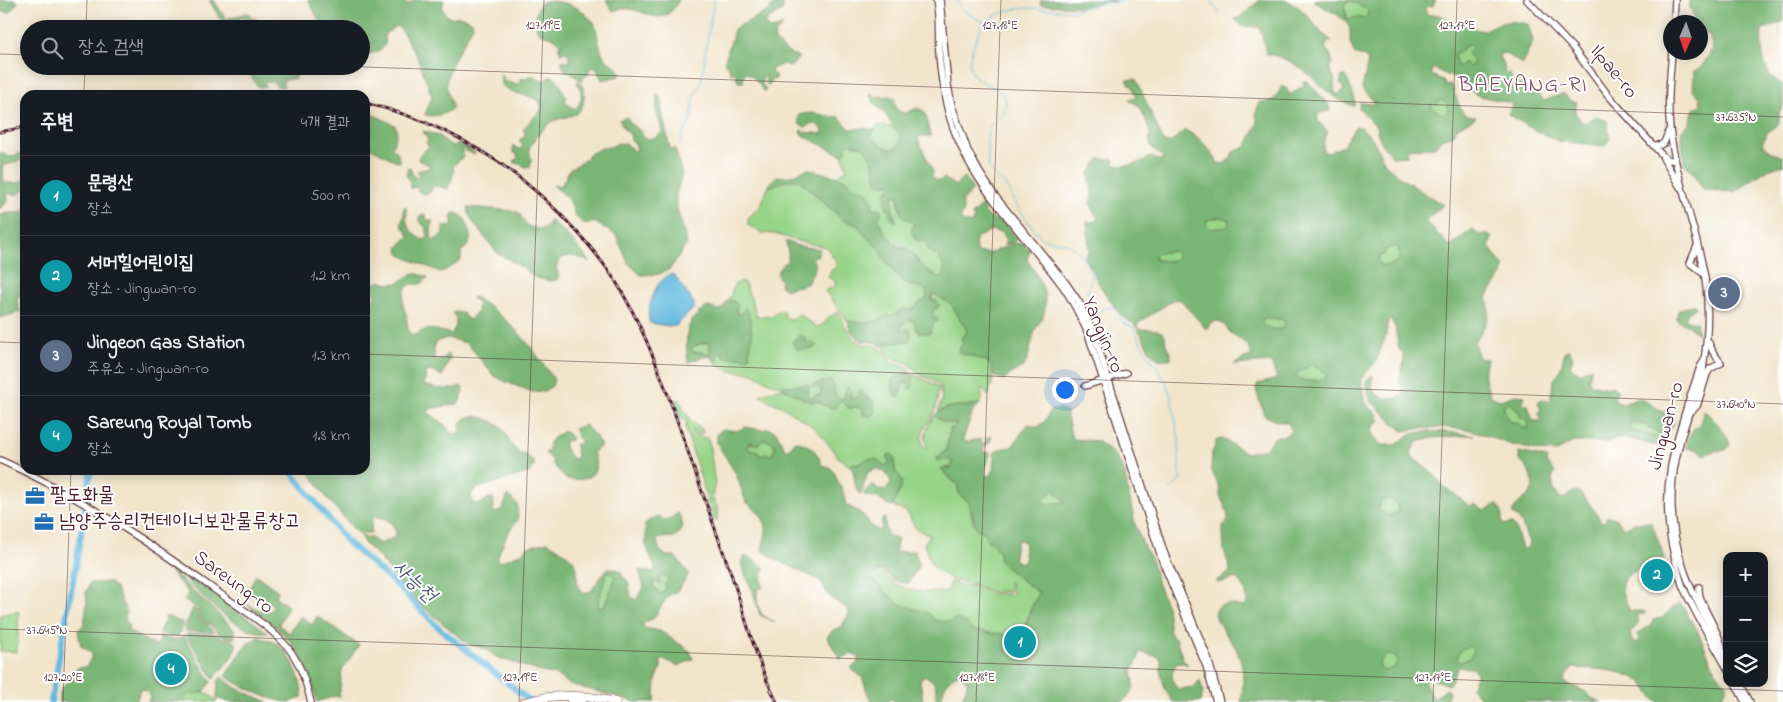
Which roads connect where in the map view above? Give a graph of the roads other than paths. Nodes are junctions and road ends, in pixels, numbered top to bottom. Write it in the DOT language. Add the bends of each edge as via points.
graph roads {
  1 [pos="936,0"];
  2 [pos="940,0"];
  3 [pos="1527,0"];
  4 [pos="1675,0"];
  5 [pos="1674,15"];
  6 [pos="1671,60"];
  7 [pos="1670,128"];
  8 [pos="1653,145"];
  9 [pos="1661,154"];
  10 [pos="1675,160"];
  11 [pos="1683,190"];
  12 [pos="1697,246"];
  13 [pos="1704,274"];
  14 [pos="1708,339"];
  15 [pos="1704,362"];
  16 [pos="1126,373"];
  17 [pos="1106,379"];
  18 [pos="1085,386"];
  19 [pos="1690,414"];
  20 [pos="0,460"];
  21 [pos="20,470"];
  22 [pos="29,475"];
  23 [pos="1699,587"];
  24 [pos="1723,649"];
  25 [pos="1723,652"];
  26 [pos="1723,661"];
  27 [pos="1737,687"];
  28 [pos="1742,687"];
  29 [pos="311,702"];
  30 [pos="524,702"];
  31 [pos="571,702"];
  32 [pos="582,702"];
  33 [pos="616,702"];
  34 [pos="1216,702"];
  35 [pos="1220,702"];
  36 [pos="1745,702"];
  37 [pos="1750,702"];
  1 -- 17 [label="main road, Yangjin-ro" via="942,84 948,113 966,158 986,191 1062,285 1087,330"];
  2 -- 17 [label="main road, Yangjin-ro" via="948,85 968,151 995,196 1079,302 1094,334"];
  3 -- 8 [label="main road, Ilpae-ro" via="1573,48 1608,95"];
  4 -- 5 [label="main road"];
  6 -- 7 [label="main road, Jingwan-ro" via="1668,94"];
  7 -- 8 [label="main road" via="1664,143"];
  7 -- 10 [label="main road, Jingwan-ro"];
  8 -- 9 [label="main road, Ilpae-ro"];
  9 -- 10 [label="main road, Ilpae-ro" via="1668,160"];
  9 -- 11 [label="main road"];
  10 -- 11 [label="main road, Jingwan-ro"];
  11 -- 12 [label="main road, Jingwan-ro"];
  12 -- 13 [label="main road, Jingwan-ro"];
  12 -- 13 [label="main road" via="1690,263"];
  13 -- 14 [label="main road, Jingwan-ro"];
  14 -- 15 [label="main road, Jingwan-ro"];
  14 -- 19 [label="main road" via="1721,363 1710,369 1697,406"];
  15 -- 19 [label="main road, Jingwan-ro"];
  15 -- 26 [label="main road, Jingwan-ro" via="1672,459 1667,486 1667,516 1672,550 1683,586"];
  16 -- 17 [label="main road"];
  17 -- 18 [label="main road"];
  17 -- 34 [label="main road, Yangjin-ro" via="1163,563 1206,666"];
  17 -- 35 [label="main road, Yangjin-ro" via="1164,552 1197,630"];
  19 -- 25 [label="main road, Jingwan-ro" via="1673,477 1673,524 1683,570"];
  20 -- 21 [label="main road, Sareung-ro"];
  22 -- 29 [label="main road, Sareung-ro" via="72,497 164,554 276,635 298,664"];
  23 -- 24 [label="main road" via="1699,596"];
  27 -- 36 [label="main road"];
  28 -- 37 [label="main road"];
  30 -- 33 [label="highway" via="558,695 580,695"];
  31 -- 32 [label="highway"];
}
